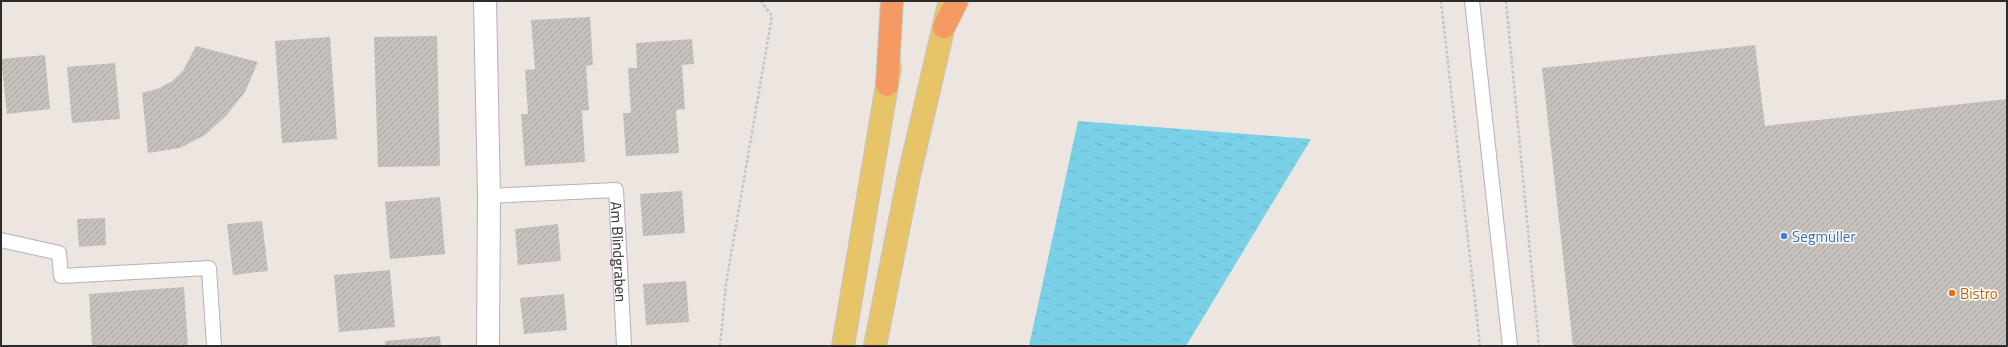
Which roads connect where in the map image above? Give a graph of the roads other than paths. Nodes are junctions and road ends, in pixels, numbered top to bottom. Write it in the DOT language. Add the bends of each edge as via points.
graph roads {
  1 [pos="485,1"];
  2 [pos="892,1"];
  3 [pos="902,1"];
  4 [pos="949,1"];
  5 [pos="957,1"];
  6 [pos="1472,1"];
  7 [pos="944,27"];
  8 [pos="887,85"];
  9 [pos="489,196"];
  10 [pos="1,240"];
  11 [pos="214,346"];
  12 [pos="488,346"];
  13 [pos="624,346"];
  14 [pos="843,346"];
  15 [pos="875,346"];
  16 [pos="1510,346"];
  1 -- 9 [label="street"];
  2 -- 8 [label="highway"];
  3 -- 8 [label="main road"];
  4 -- 7 [label="main road"];
  5 -- 7 [label="highway"];
  6 -- 16 [label="lane"];
  7 -- 15 [label="main road" via="908,180"];
  8 -- 14 [label="main road"];
  9 -- 12 [label="street"];
  9 -- 13 [label="lane, Am Blindgraben" via="616,190"];
  10 -- 11 [label="lane" via="60,253 61,276 209,268"];
}
